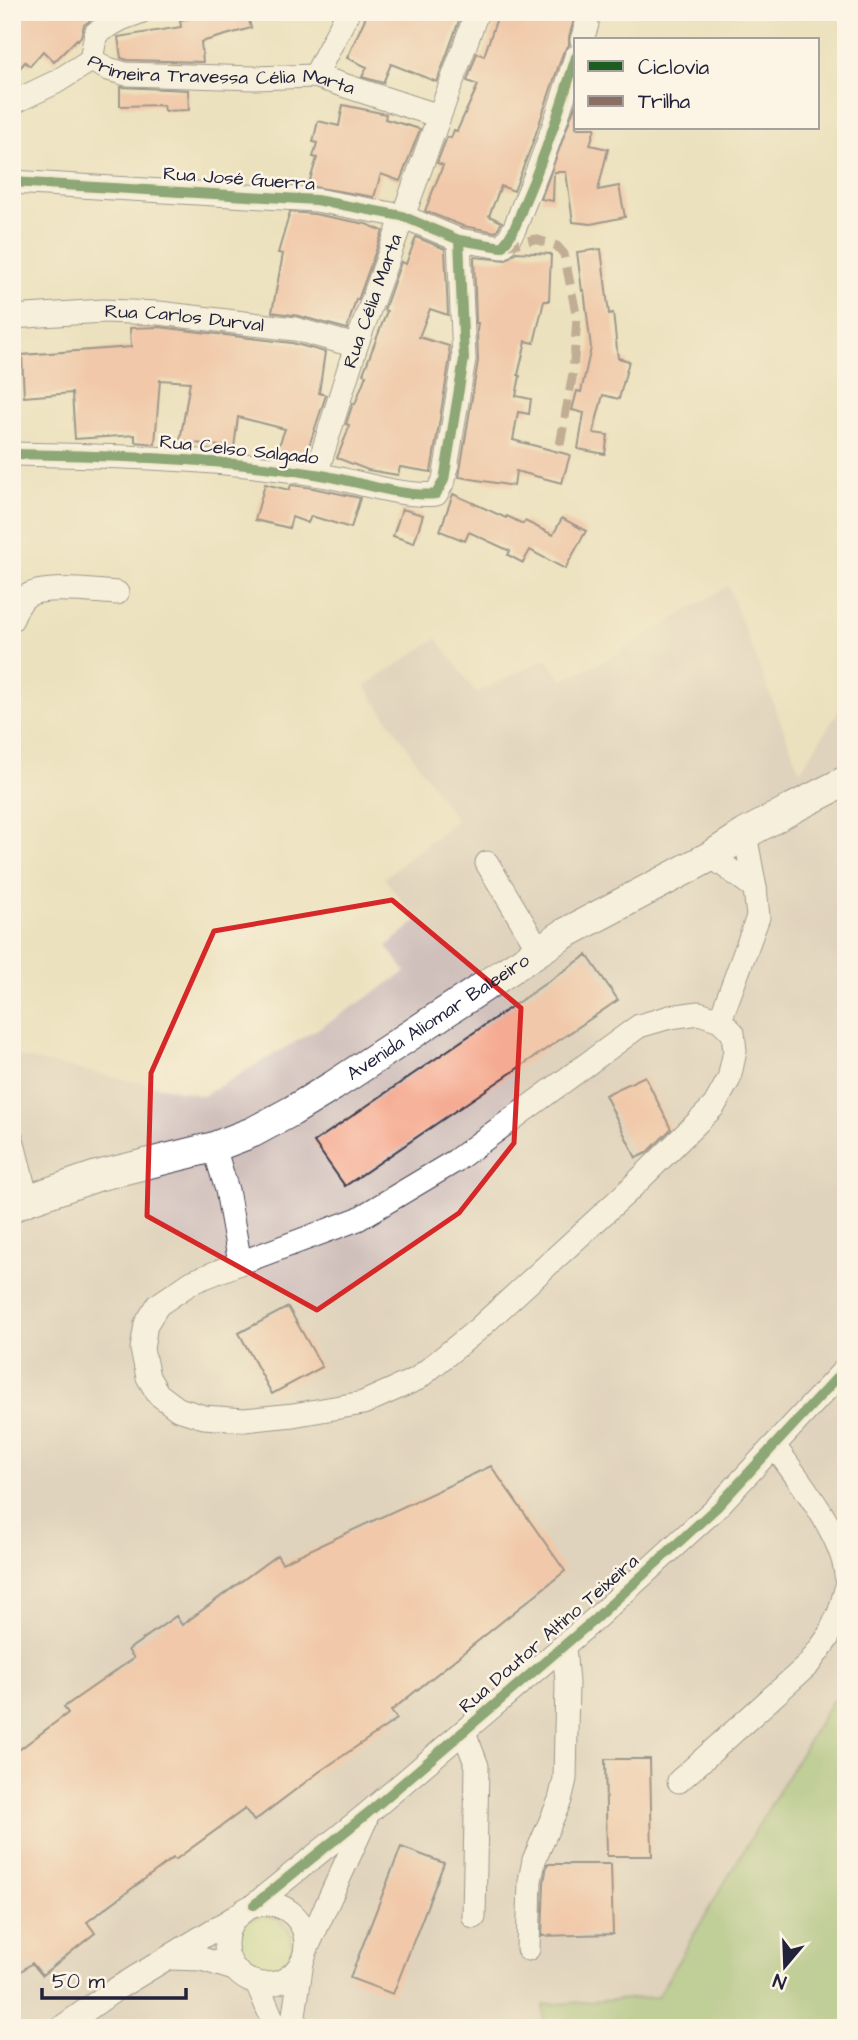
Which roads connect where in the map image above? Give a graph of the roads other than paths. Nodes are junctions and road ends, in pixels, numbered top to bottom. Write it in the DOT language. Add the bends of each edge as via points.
graph roads {
  1 [pos="140,12"];
  2 [pos="348,12"];
  3 [pos="477,12"];
  4 [pos="91,60"];
  5 [pos="574,63"];
  6 [pos="315,76"];
  7 [pos="12,103"];
  8 [pos="439,116"];
  9 [pos="12,182"];
  10 [pos="402,216"];
  11 [pos="459,240"];
  12 [pos="12,317"];
  13 [pos="356,346"];
  14 [pos="12,454"];
  15 [pos="316,474"];
  16 [pos="117,593"];
  17 [pos="12,619"];
  18 [pos="846,781"];
  19 [pos="745,834"];
  20 [pos="711,856"];
  21 [pos="487,863"];
  22 [pos="755,887"];
  23 [pos="539,950"];
  24 [pos="720,1020"];
  25 [pos="12,1139"];
  26 [pos="214,1147"];
  27 [pos="19,1203"];
  28 [pos="240,1263"];
  29 [pos="846,1368"];
  30 [pos="774,1446"];
  31 [pos="846,1575"];
  32 [pos="846,1589"];
  33 [pos="564,1647"];
  34 [pos="464,1732"];
  35 [pos="679,1781"];
  36 [pos="368,1813"];
  37 [pos="245,1911"];
  38 [pos="474,1917"];
  39 [pos="528,1949"];
  40 [pos="304,1957"];
  41 [pos="169,1958"];
  42 [pos="234,1969"];
  43 [pos="257,1983"];
  44 [pos="61,2028"];
  45 [pos="276,2028"];
  46 [pos="292,2028"];
  1 -- 4 [label="street" via="96,33"];
  2 -- 6 [label="street"];
  3 -- 8 [label="street, Rua Célia Marta"];
  4 -- 6 [label="street, Primeira Travessa Célia Marta" via="126,74"];
  4 -- 7 [label="street, Primeira Travessa Célia Marta"];
  5 -- 11 [label="street, Rua José Guerra" via="537,177 513,233 502,247"];
  6 -- 8 [label="street, Primeira Travessa Célia Marta"];
  8 -- 10 [label="street, Rua Célia Marta"];
  9 -- 10 [label="street, Rua José Guerra" via="316,200"];
  10 -- 11 [label="street, Rua José Guerra"];
  10 -- 13 [label="street, Rua Célia Marta"];
  11 -- 15 [label="street, Rua Celso Salgado" via="464,359 440,490 413,494"];
  12 -- 13 [label="street, Rua Carlos Durval" via="103,311 159,313 295,329"];
  13 -- 15 [label="street, Rua Célia Marta"];
  14 -- 15 [label="street, Rua Celso Salgado" via="197,460"];
  16 -- 17 [label="street" via="34,592 24,598"];
  18 -- 19 [label="main road, Avenida Aliomar Baleeiro"];
  19 -- 20 [label="main road, Avenida Aliomar Baleeiro"];
  19 -- 22 [label="street"];
  20 -- 22 [label="street"];
  20 -- 23 [label="main road, Avenida Aliomar Baleeiro"];
  21 -- 23 [label="street"];
  22 -- 24 [label="street" via="758,917"];
  23 -- 26 [label="main road, Avenida Aliomar Baleeiro" via="292,1111"];
  24 -- 28 [label="street" via="699,1013 639,1026 455,1161 358,1219"];
  24 -- 28 [label="street" via="733,1033 735,1051 729,1079 714,1106 487,1321 417,1378 363,1403 293,1415 244,1420 204,1417 178,1409 158,1394 148,1377 142,1349 146,1324 158,1305 192,1282"];
  25 -- 27 [label="street"];
  26 -- 27 [label="main road, Avenida Aliomar Baleeiro" via="97,1176"];
  26 -- 28 [label="street"];
  29 -- 30 [label="street, Rua Doutor Altino Teixeira"];
  30 -- 31 [label="street" via="837,1541"];
  30 -- 33 [label="street, Rua Doutor Altino Teixeira" via="717,1507"];
  32 -- 35 [label="street" via="827,1639 808,1665"];
  33 -- 34 [label="street, Rua Doutor Altino Teixeira"];
  33 -- 39 [label="street" via="565,1779 534,1860"];
  34 -- 36 [label="street, Rua Doutor Altino Teixeira"];
  34 -- 38 [label="street" via="477,1766"];
  36 -- 37 [label="street, Rua Doutor Altino Teixeira"];
  36 -- 40 [label="street, Rua Doutor Altino Teixeira"];
  37 -- 40 [label="street" via="268,1904 294,1915 306,1940"];
  37 -- 41 [label="street, Rua Doutor Altino Teixeira"];
  37 -- 42 [label="street" via="229,1926 226,1937 225,1948"];
  40 -- 43 [label="street" via="283,1980"];
  40 -- 46 [label="street"];
  41 -- 42 [label="street" via="202,1959"];
  41 -- 44 [label="street, Rua Doutor Altino Teixeira"];
  42 -- 43 [label="street"];
  43 -- 45 [label="street"];
}
